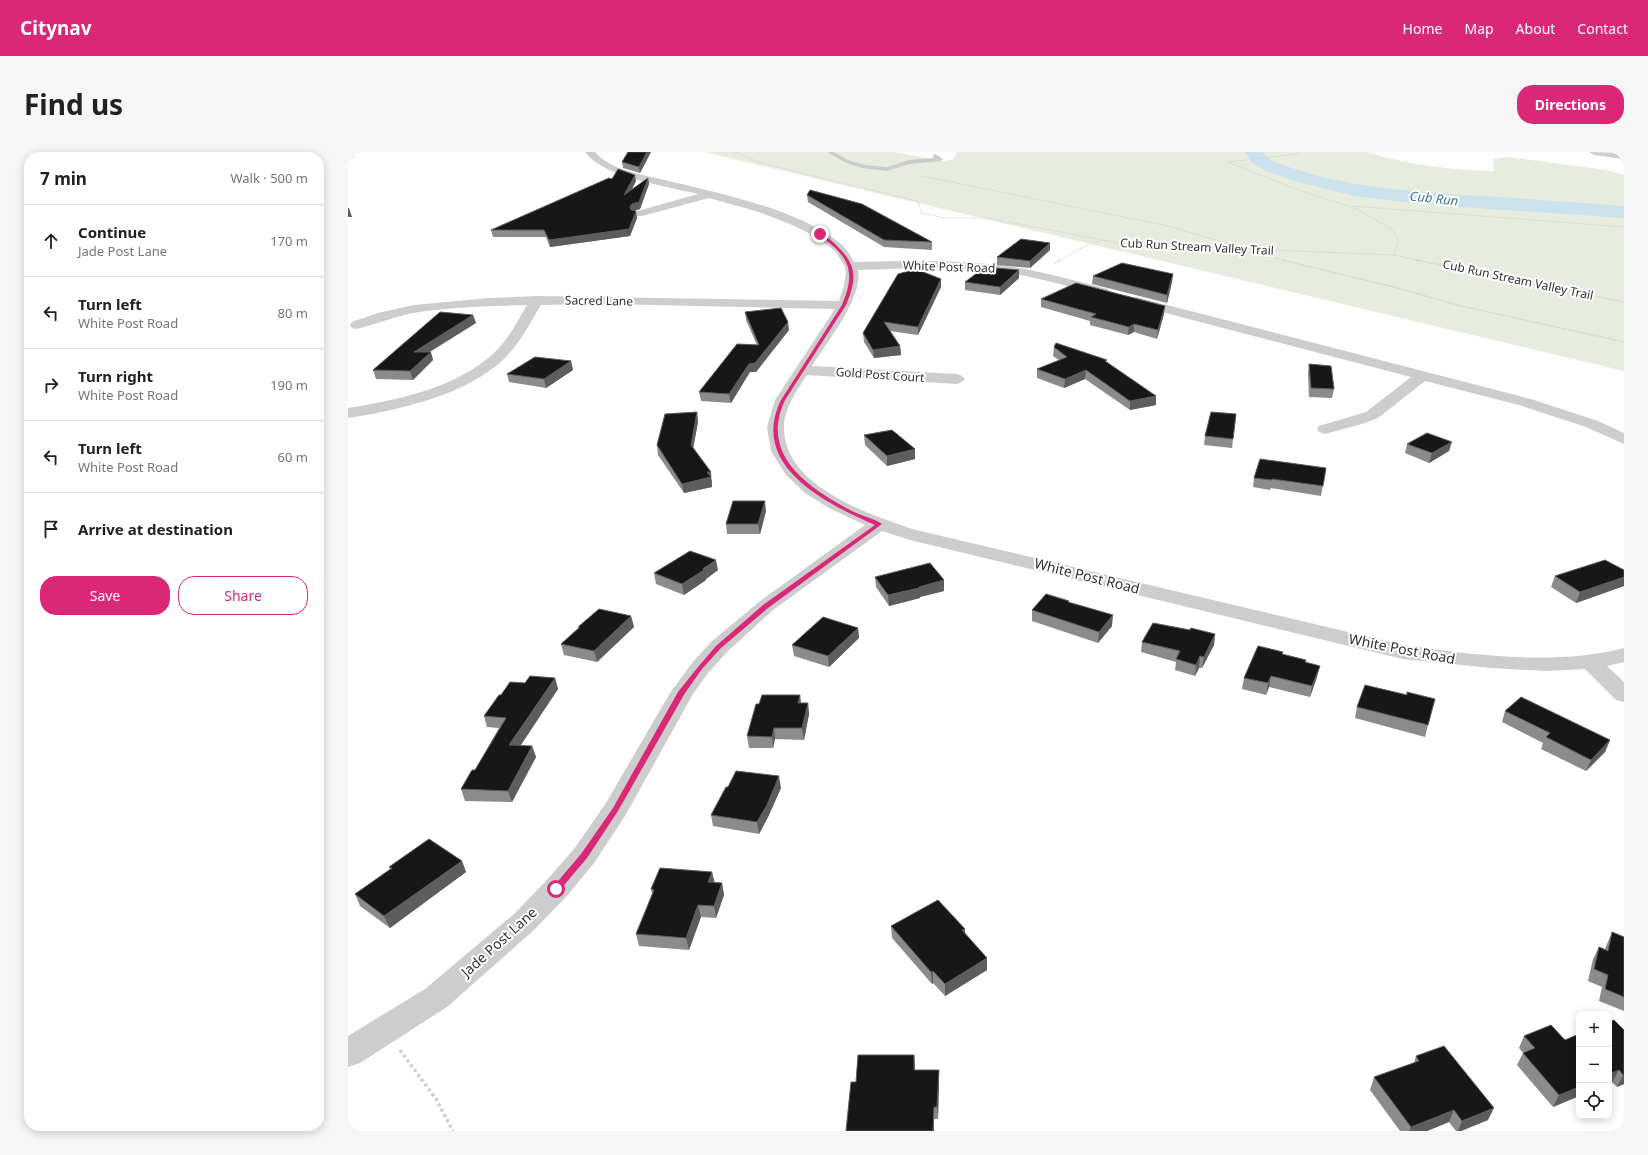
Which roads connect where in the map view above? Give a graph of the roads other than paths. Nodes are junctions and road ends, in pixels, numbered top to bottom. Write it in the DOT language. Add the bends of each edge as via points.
graph roads {
  1 [pos="590,152"];
  2 [pos="830,152"];
  3 [pos="1594,152"];
  4 [pos="935,156"];
  5 [pos="1624,156"];
  6 [pos="707,195"];
  7 [pos="638,214"];
  8 [pos="851,266"];
  9 [pos="537,300"];
  10 [pos="844,305"];
  11 [pos="357,325"];
  12 [pos="804,370"];
  13 [pos="1423,375"];
  14 [pos="956,379"];
  15 [pos="348,413"];
  16 [pos="1325,428"];
  17 [pos="1624,439"];
  18 [pos="879,524"];
  19 [pos="1624,655"];
  20 [pos="1590,662"];
  21 [pos="1624,696"];
  22 [pos="348,1053"];
  1 -- 6 [label="street" via="596,159 616,169"];
  2 -- 4 [label="lane" via="846,161 887,169 909,162 940,159"];
  3 -- 5 [label="street"];
  6 -- 7 [label="street"];
  6 -- 8 [label="street" via="764,210 806,226 832,243"];
  8 -- 10 [label="street, White Post Road" via="851,283"];
  8 -- 13 [label="street, White Post Road" via="950,264 1033,274"];
  9 -- 10 [label="street, Sacred Lane"];
  9 -- 11 [label="street, Sacred Lane" via="414,309"];
  9 -- 15 [label="street" via="509,345 484,368 427,394"];
  10 -- 12 [label="street, White Post Road"];
  12 -- 14 [label="street, Gold Post Court"];
  12 -- 18 [label="street, White Post Road" via="777,413 775,432 783,460 808,487 850,512"];
  13 -- 16 [label="street" via="1372,415"];
  13 -- 17 [label="street, White Post Road" via="1557,412"];
  18 -- 20 [label="street, White Post Road" via="1082,576 1403,652 1481,662"];
  18 -- 22 [label="street, Jade Post Lane" via="766,606 719,647 700,668 682,692 616,809 584,856 524,922 436,998"];
  19 -- 20 [label="street, White Post Road"];
  20 -- 21 [label="street"];
}
